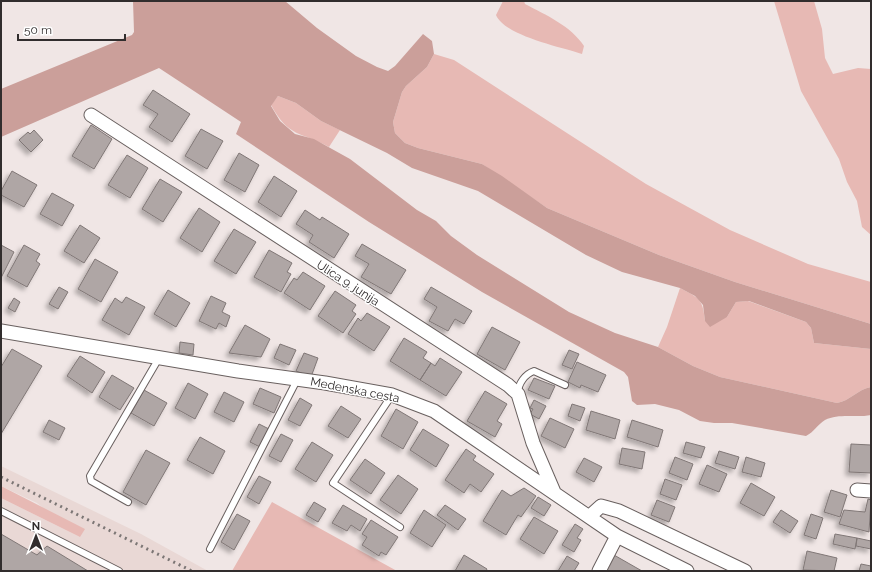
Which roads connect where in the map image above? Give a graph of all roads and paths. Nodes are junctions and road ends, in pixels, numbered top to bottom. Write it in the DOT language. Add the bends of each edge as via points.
graph roads {
  1 [pos="91,115"];
  2 [pos="1,332"];
  3 [pos="159,358"];
  4 [pos="297,380"];
  5 [pos="565,386"];
  6 [pos="518,394"];
  7 [pos="392,396"];
  8 [pos="857,490"];
  9 [pos="871,491"];
  10 [pos="554,492"];
  11 [pos="128,502"];
  12 [pos="1,511"];
  13 [pos="590,516"];
  14 [pos="400,527"];
  15 [pos="617,536"];
  16 [pos="210,549"];
  17 [pos="119,571"];
  18 [pos="600,571"];
  19 [pos="687,571"];
  20 [pos="745,571"];
  1 -- 6 [label="street, Ulica 9. junija"];
  2 -- 3 [label="street, Medenska cesta"];
  3 -- 4 [label="street, Medenska cesta"];
  3 -- 11 [label="lane" via="90,476 91,481"];
  4 -- 7 [label="street, Medenska cesta"];
  4 -- 16 [label="lane"];
  5 -- 6 [label="lane" via="534,371 525,377 518,387"];
  6 -- 10 [label="street" via="533,443"];
  7 -- 10 [label="street, Medenska cesta" via="434,411"];
  7 -- 14 [label="lane" via="333,483"];
  8 -- 9 [label="street"];
  10 -- 13 [label="street, Medenska cesta"];
  12 -- 17 [label="lane"];
  13 -- 15 [label="street, Medenska cesta"];
  13 -- 20 [label="street" via="601,506 619,510"];
  15 -- 18 [label="street"];
  15 -- 19 [label="street, Medenska cesta"];
}
